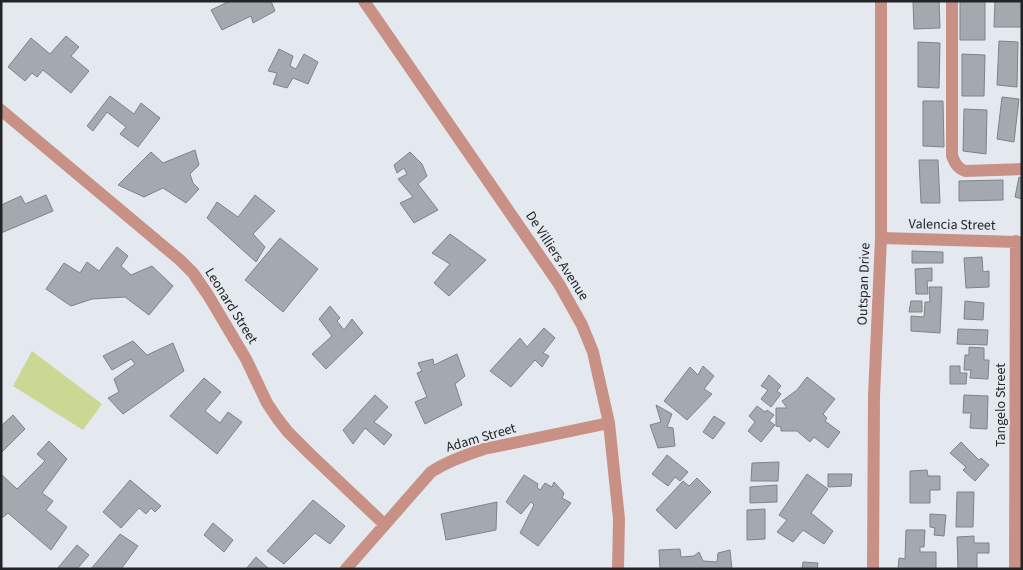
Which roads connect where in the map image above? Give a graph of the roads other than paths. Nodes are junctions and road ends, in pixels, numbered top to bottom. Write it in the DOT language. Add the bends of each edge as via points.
graph roads {
  1 [pos="364,1"];
  2 [pos="881,1"];
  3 [pos="952,1"];
  4 [pos="2,112"];
  5 [pos="1022,169"];
  6 [pos="881,238"];
  7 [pos="1019,241"];
  8 [pos="608,423"];
  9 [pos="384,524"];
  10 [pos="346,569"];
  11 [pos="618,569"];
  12 [pos="874,569"];
  13 [pos="1016,569"];
  1 -- 8 [label="street, De Villiers Avenue" via="570,301 593,352"];
  2 -- 6 [label="street, Outspan Drive"];
  3 -- 5 [label="street" via="952,156 958,168 965,171"];
  4 -- 9 [label="street, Leonard Street" via="193,273 246,359 276,418"];
  6 -- 7 [label="street, Valencia Street"];
  6 -- 12 [label="street, Outspan Drive" via="874,396"];
  7 -- 13 [label="street, Tangelo Street"];
  8 -- 9 [label="street, Adam Street" via="484,449 450,461 431,472"];
  8 -- 11 [label="street, De Villiers Avenue" via="619,519"];
  9 -- 10 [label="street, Adam Street"];
}
